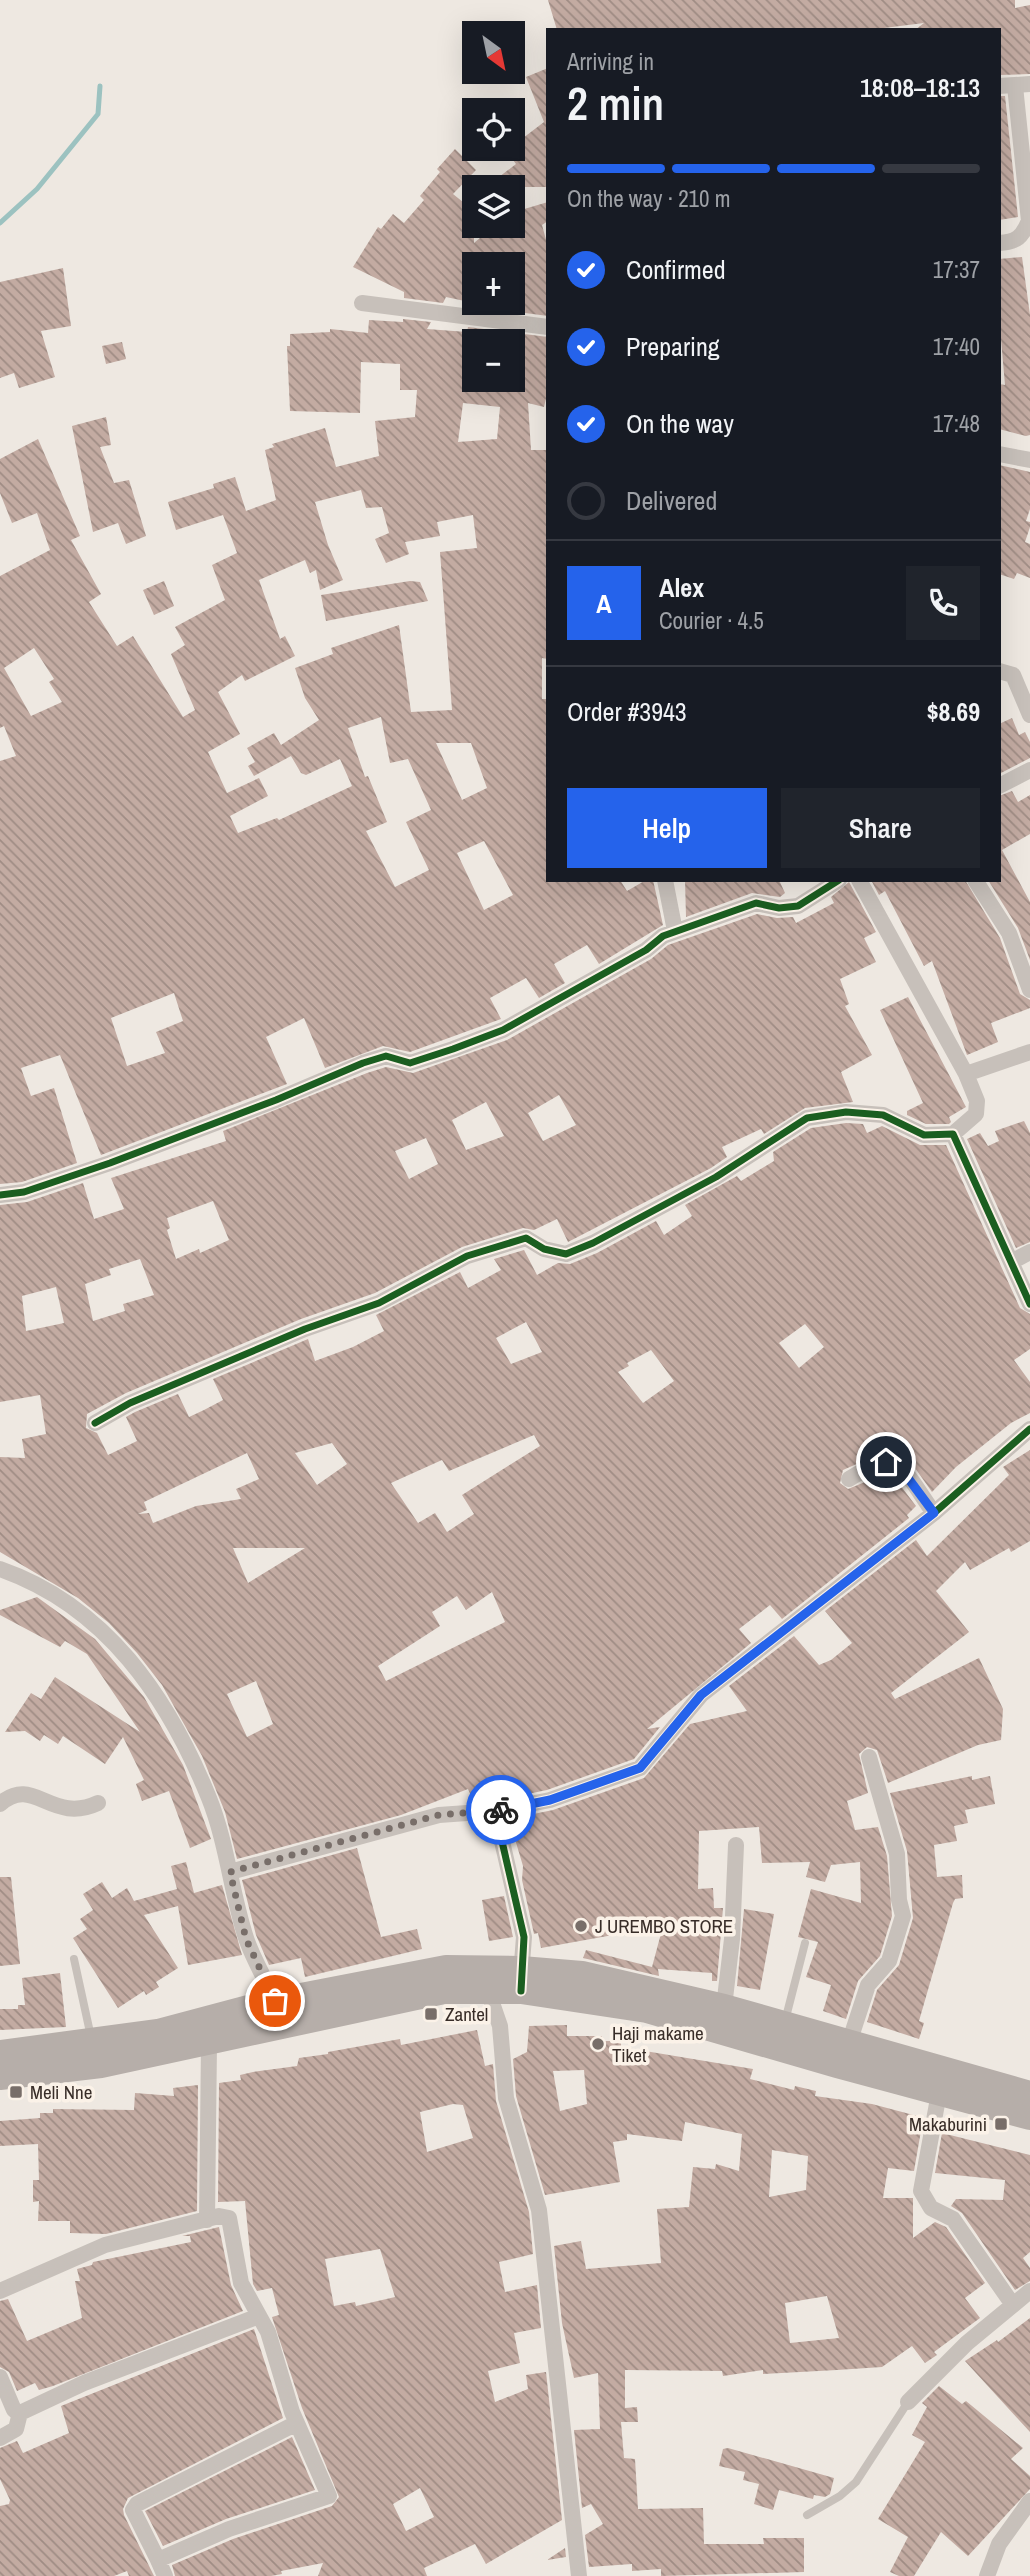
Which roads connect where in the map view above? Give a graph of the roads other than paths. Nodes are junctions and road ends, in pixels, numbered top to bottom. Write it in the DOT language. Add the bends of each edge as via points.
graph roads {
  1 [pos="1015,85"];
  2 [pos="1030,221"];
  3 [pos="1001,243"];
  4 [pos="362,303"];
  5 [pos="546,327"];
  6 [pos="1001,454"];
  7 [pos="1030,460"];
  8 [pos="1001,672"];
  9 [pos="1030,715"];
  10 [pos="1030,770"];
  11 [pos="1001,785"];
  12 [pos="665,882"];
  13 [pos="836,882"];
  14 [pos="860,882"];
  15 [pos="976,882"];
  16 [pos="675,931"];
  17 [pos="1030,990"];
  18 [pos="1030,1052"];
  19 [pos="966,1074"];
  20 [pos="953,1135"];
  21 [pos="0,1195"];
  22 [pos="1030,1252"];
  23 [pos="1011,1262"];
  24 [pos="1030,1304"];
  25 [pos="95,1423"];
  26 [pos="1030,1429"];
  27 [pos="849,1479"];
  28 [pos="934,1513"];
  29 [pos="0,1569"];
  30 [pos="869,1756"];
  31 [pos="98,1803"];
  32 [pos="0,1804"];
  33 [pos="495,1811"];
  34 [pos="736,1845"];
  35 [pos="230,1872"];
  36 [pos="805,1943"];
  37 [pos="74,1959"];
  38 [pos="521,1980"];
  39 [pos="488,1992"];
  40 [pos="275,2001"];
  41 [pos="724,2007"];
  42 [pos="781,2036"];
  43 [pos="93,2043"];
  44 [pos="849,2043"];
  45 [pos="209,2045"];
  46 [pos="0,2053"];
  47 [pos="0,2077"];
  48 [pos="939,2092"];
  49 [pos="1030,2094"];
  50 [pos="1030,2117"];
  51 [pos="207,2220"];
  52 [pos="0,2291"];
  53 [pos="1030,2291"];
  54 [pos="1013,2305"];
  55 [pos="259,2316"];
  56 [pos="0,2377"];
  57 [pos="908,2402"];
  58 [pos="20,2413"];
  59 [pos="297,2423"];
  60 [pos="0,2438"];
  61 [pos="1030,2501"];
  62 [pos="807,2515"];
  63 [pos="158,2560"];
  64 [pos="165,2576"];
  65 [pos="579,2576"];
  66 [pos="987,2576"];
  1 -- 2 [label="street"];
  2 -- 3 [label="street" via="1022,236"];
  4 -- 5 [label="street"];
  6 -- 7 [label="street"];
  8 -- 9 [label="street" via="1013,675"];
  10 -- 11 [label="street"];
  12 -- 16 [label="street"];
  13 -- 16 [label="street" via="798,906 756,903"];
  14 -- 19 [label="street"];
  15 -- 17 [label="street" via="1009,933"];
  16 -- 21 [label="street" via="478,1040 410,1063 386,1056 363,1063 110,1163 24,1192"];
  18 -- 19 [label="street"];
  19 -- 20 [label="street" via="977,1101 976,1114"];
  20 -- 23 [label="street"];
  20 -- 25 [label="street" via="924,1135 883,1115 846,1112 807,1118 716,1177 593,1243 566,1254 544,1249 526,1238 467,1256 379,1303 305,1329"];
  22 -- 23 [label="street"];
  23 -- 24 [label="street"];
  26 -- 28 [label="street"];
  27 -- 28 [label="street" via="871,1465 886,1462 899,1466"];
  28 -- 33 [label="street" via="701,1695 640,1768 550,1800"];
  29 -- 35 [label="street" via="39,1586 116,1641 171,1721 210,1799"];
  30 -- 44 [label="street" via="897,1854 903,1916 889,1961 868,1985"];
  31 -- 32 [label="street" via="68,1811 23,1792"];
  33 -- 35 [label="street" via="439,1815"];
  33 -- 38 [label="street" via="524,1937"];
  34 -- 41 [label="street"];
  35 -- 40 [label="street" via="246,1939"];
  36 -- 42 [label="lane"];
  37 -- 43 [label="lane"];
  38 -- 39 [label="main road"];
  38 -- 40 [label="main road" via="446,1968"];
  38 -- 41 [label="main road" via="582,1974"];
  38 -- 42 [label="main road"];
  39 -- 45 [label="main road" via="444,1991"];
  39 -- 65 [label="street" via="500,2026 506,2098 539,2210"];
  40 -- 43 [label="main road" via="158,2032"];
  41 -- 42 [label="main road"];
  42 -- 44 [label="main road"];
  42 -- 48 [label="main road"];
  43 -- 46 [label="main road"];
  44 -- 49 [label="main road"];
  45 -- 47 [label="main road"];
  45 -- 51 [label="street"];
  48 -- 50 [label="main road"];
  48 -- 54 [label="street" via="922,2191 932,2208 953,2219"];
  51 -- 52 [label="street" via="105,2245"];
  51 -- 55 [label="street" via="229,2218 241,2283"];
  53 -- 54 [label="street"];
  54 -- 57 [label="street"];
  55 -- 58 [label="street" via="84,2383"];
  55 -- 59 [label="street"];
  56 -- 58 [label="street" via="14,2410"];
  57 -- 62 [label="lane" via="856,2482"];
  58 -- 60 [label="street" via="16,2429"];
  59 -- 63 [label="street" via="137,2504 133,2510"];
  59 -- 63 [label="street" via="329,2496 229,2529"];
  61 -- 66 [label="street" via="999,2544"];
  63 -- 64 [label="street"];
}
